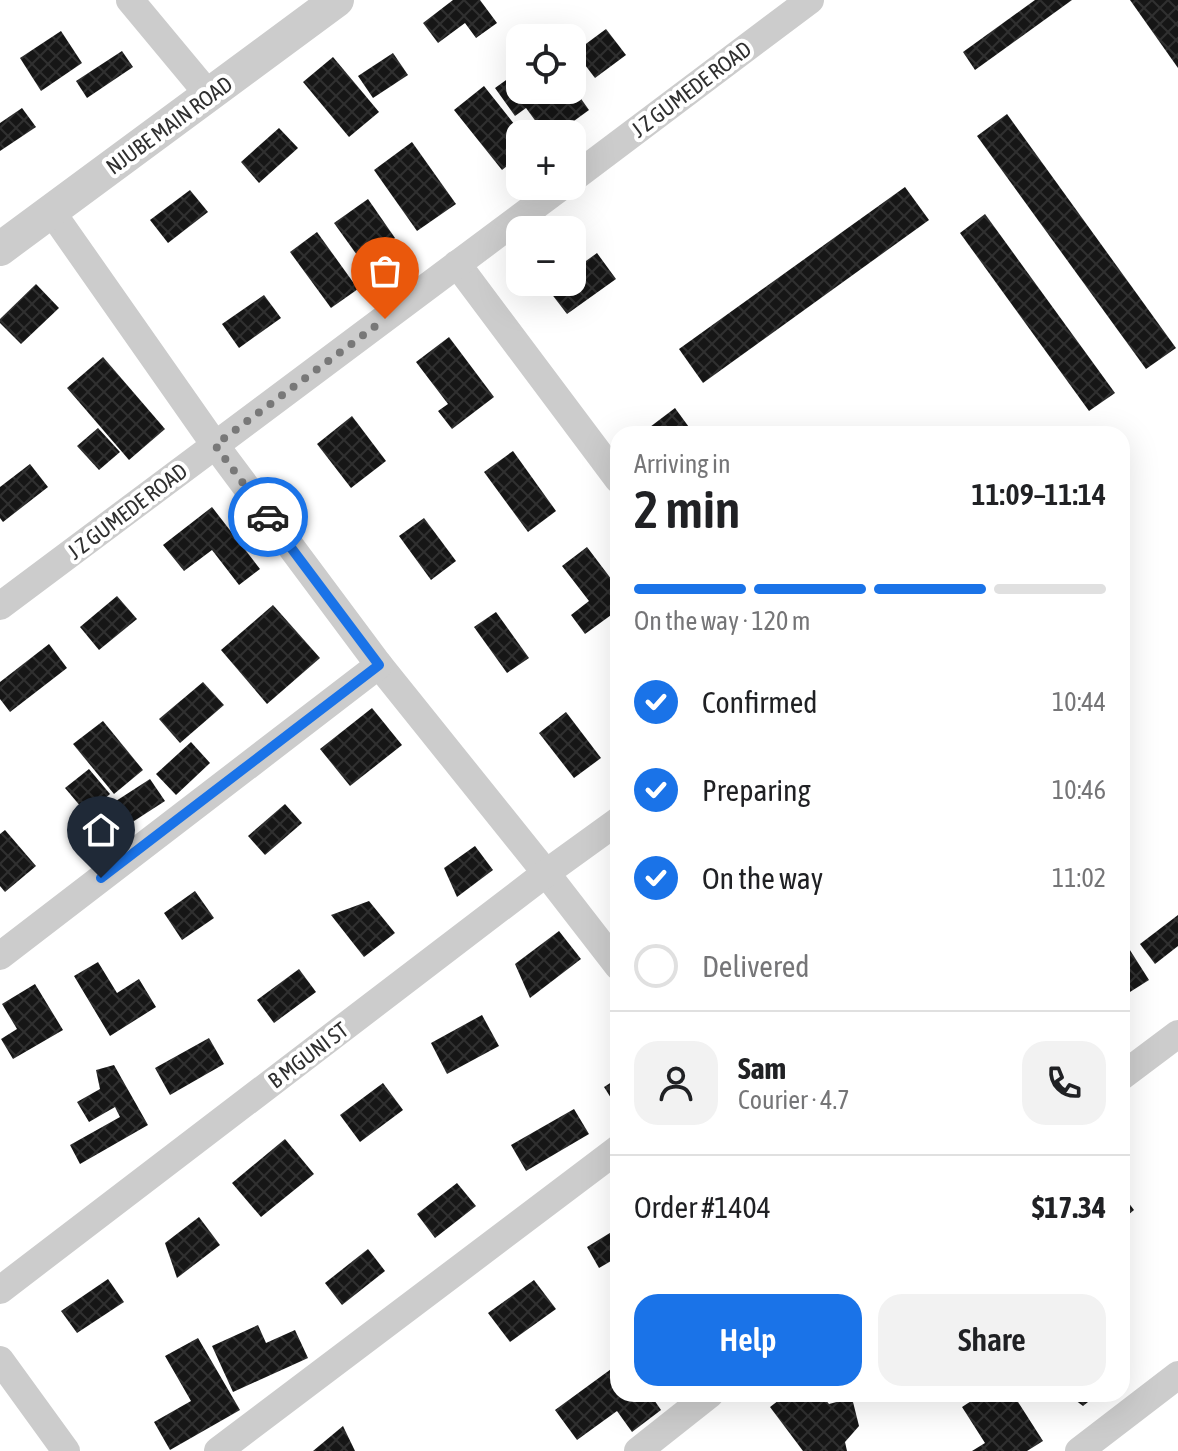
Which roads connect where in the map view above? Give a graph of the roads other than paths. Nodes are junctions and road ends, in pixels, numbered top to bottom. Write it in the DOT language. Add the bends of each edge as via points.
graph roads {
  1 [pos="130,0"];
  2 [pos="337,0"];
  3 [pos="810,0"];
  4 [pos="209,95"];
  5 [pos="586,168"];
  6 [pos="543,200"];
  7 [pos="51,211"];
  8 [pos="0,249"];
  9 [pos="457,264"];
  10 [pos="215,445"];
  11 [pos="610,468"];
  12 [pos="0,606"];
  13 [pos="379,665"];
  14 [pos="610,827"];
  15 [pos="546,873"];
  16 [pos="0,956"];
  17 [pos="610,956"];
  18 [pos="1178,1034"];
  19 [pos="1130,1070"];
  20 [pos="610,1155"];
  21 [pos="0,1290"];
  22 [pos="0,1360"];
  23 [pos="1178,1375"];
  24 [pos="700,1402"];
  25 [pos="66,1451"];
  26 [pos="218,1451"];
  27 [pos="638,1451"];
  28 [pos="1079,1451"];
  1 -- 4 [label="street"];
  2 -- 4 [label="street, NJUBE MAIN ROAD"];
  3 -- 5 [label="street, J Z GUMEDE ROAD"];
  4 -- 7 [label="street, NJUBE MAIN ROAD"];
  6 -- 9 [label="street, J Z GUMEDE ROAD"];
  7 -- 8 [label="street, NJUBE MAIN ROAD"];
  7 -- 10 [label="street"];
  9 -- 10 [label="street, J Z GUMEDE ROAD"];
  9 -- 11 [label="street"];
  10 -- 12 [label="street, J Z GUMEDE ROAD"];
  10 -- 13 [label="street"];
  13 -- 15 [label="street"];
  13 -- 16 [label="street"];
  14 -- 15 [label="street, B MGUNI ST"];
  15 -- 17 [label="street"];
  15 -- 21 [label="street, B MGUNI ST"];
  18 -- 19 [label="street"];
  20 -- 26 [label="street"];
  22 -- 25 [label="street"];
  23 -- 28 [label="street"];
  24 -- 27 [label="street"];
}
